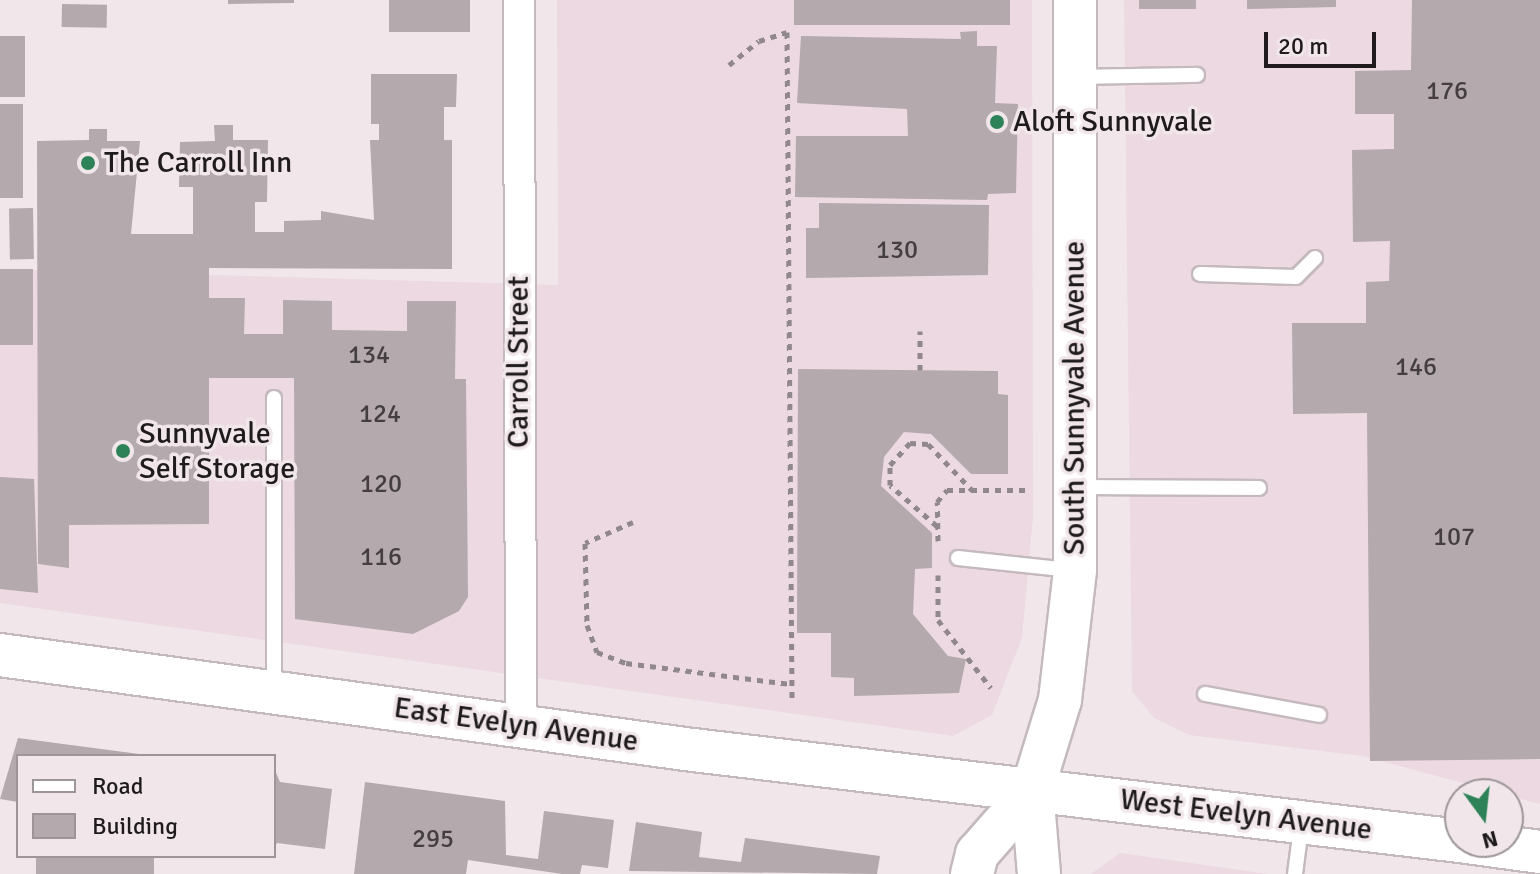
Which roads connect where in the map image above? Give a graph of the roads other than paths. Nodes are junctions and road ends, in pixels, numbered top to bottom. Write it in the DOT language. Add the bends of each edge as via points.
graph roads {
  1 [pos="519,0"];
  2 [pos="1075,0"];
  3 [pos="1197,75"];
  4 [pos="1076,77"];
  5 [pos="1315,258"];
  6 [pos="1200,274"];
  7 [pos="274,398"];
  8 [pos="1077,487"];
  9 [pos="1259,488"];
  10 [pos="958,558"];
  11 [pos="1075,570"];
  12 [pos="0,655"];
  13 [pos="274,692"];
  14 [pos="1205,694"];
  15 [pos="1319,715"];
  16 [pos="521,724"];
  17 [pos="1032,791"];
  18 [pos="1303,819"];
  19 [pos="1444,839"];
  20 [pos="972,874"];
  21 [pos="1039,874"];
  22 [pos="1295,874"];
  1 -- 16 [label="street, Carroll Street"];
  2 -- 4 [label="main road, South Sunnyvale Avenue"];
  3 -- 4 [label="lane"];
  4 -- 8 [label="main road, South Sunnyvale Avenue"];
  5 -- 6 [label="lane" via="1296,277"];
  7 -- 13 [label="lane"];
  8 -- 9 [label="lane"];
  8 -- 11 [label="main road, South Sunnyvale Avenue"];
  10 -- 11 [label="lane"];
  11 -- 17 [label="main road, South Sunnyvale Avenue" via="1060,700"];
  12 -- 13 [label="main road, East Evelyn Avenue"];
  13 -- 16 [label="main road, East Evelyn Avenue"];
  14 -- 15 [label="lane"];
  16 -- 17 [label="main road, East Evelyn Avenue"];
  17 -- 18 [label="main road, West Evelyn Avenue"];
  17 -- 20 [label="main road" via="977,854"];
  17 -- 21 [label="main road"];
  18 -- 19 [label="main road, West Evelyn Avenue"];
  18 -- 22 [label="lane"];
}
